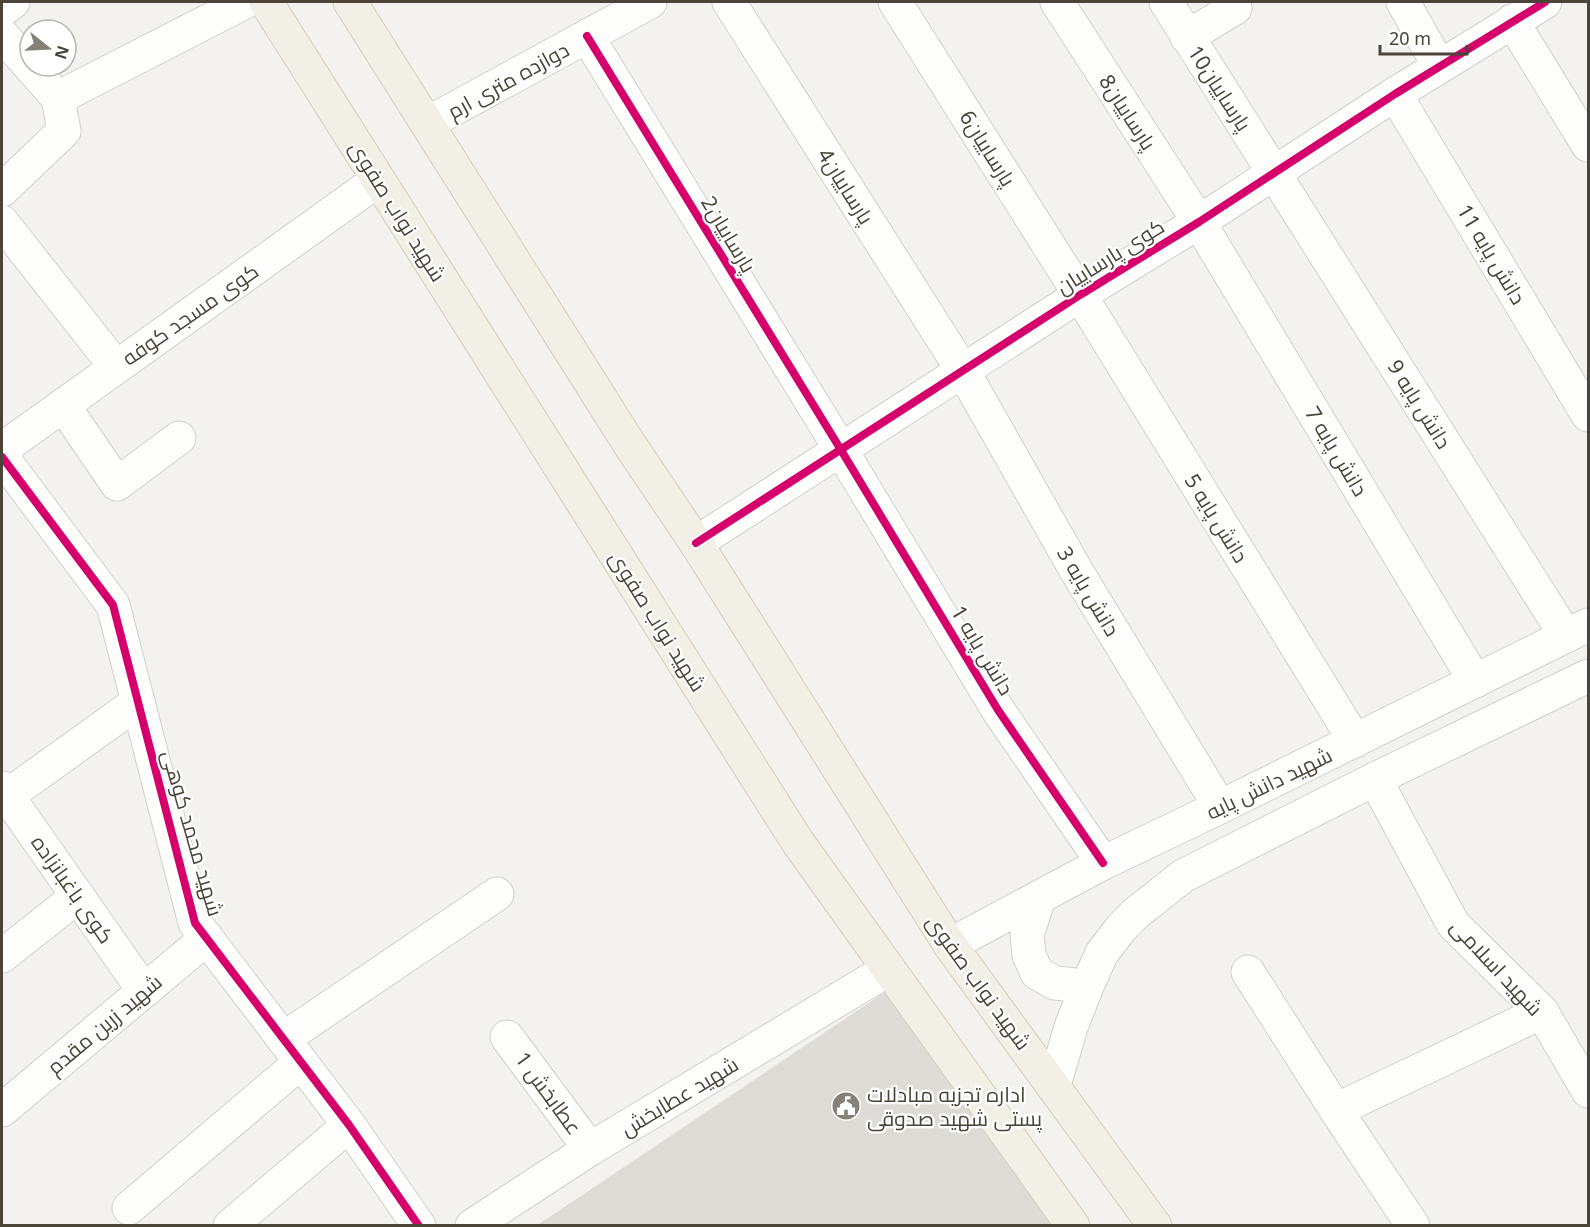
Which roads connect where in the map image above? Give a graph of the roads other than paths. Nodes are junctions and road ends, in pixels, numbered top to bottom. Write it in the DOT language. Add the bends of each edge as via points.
graph roads {
  1 [pos="13,2"];
  2 [pos="245,2"];
  3 [pos="266,2"];
  4 [pos="650,2"];
  5 [pos="729,2"];
  6 [pos="896,2"];
  7 [pos="1057,2"];
  8 [pos="1166,2"];
  9 [pos="1403,2"];
  10 [pos="355,3"];
  11 [pos="1235,8"];
  12 [pos="1527,9"];
  13 [pos="2,10"];
  14 [pos="611,11"];
  15 [pos="2,35"];
  16 [pos="587,36"];
  17 [pos="1187,37"];
  18 [pos="1439,66"];
  19 [pos="1395,94"];
  20 [pos="58,98"];
  21 [pos="429,123"];
  22 [pos="1588,145"];
  23 [pos="1275,173"];
  24 [pos="378,180"];
  25 [pos="2,190"];
  26 [pos="2,222"];
  27 [pos="1199,222"];
  28 [pos="1080,295"];
  29 [pos="116,367"];
  30 [pos="963,371"];
  31 [pos="63,405"];
  32 [pos="1588,415"];
  33 [pos="179,438"];
  34 [pos="2,449"];
  35 [pos="841,450"];
  36 [pos="2,457"];
  37 [pos="696,543"];
  38 [pos="1577,630"];
  39 [pos="1588,676"];
  40 [pos="1475,681"];
  41 [pos="138,702"];
  42 [pos="1355,741"];
  43 [pos="1375,779"];
  44 [pos="4,792"];
  45 [pos="1220,807"];
  46 [pos="1103,863"];
  47 [pos="497,894"];
  48 [pos="78,896"];
  49 [pos="1039,898"];
  50 [pos="207,938"];
  51 [pos="950,945"];
  52 [pos="2,956"];
  53 [pos="889,969"];
  54 [pos="1248,972"];
  55 [pos="1087,986"];
  56 [pos="146,990"];
  57 [pos="1542,1012"];
  58 [pos="507,1037"];
  59 [pos="292,1050"];
  60 [pos="1054,1085"];
  61 [pos="1588,1090"];
  62 [pos="2,1110"];
  63 [pos="1336,1110"];
  64 [pos="349,1125"];
  65 [pos="590,1149"];
  66 [pos="129,1208"];
  67 [pos="230,1226"];
  68 [pos="418,1226"];
  69 [pos="472,1226"];
  70 [pos="1073,1226"];
  71 [pos="1155,1226"];
  72 [pos="1413,1226"];
  1 -- 13 [label="street"];
  2 -- 20 [label="street"];
  3 -- 24 [label="main road, شهید نواب صفوی"];
  4 -- 14 [label="street, دوازده متری ارم"];
  5 -- 30 [label="street, پارساییان4"];
  6 -- 28 [label="street, پارساییان6"];
  7 -- 27 [label="street, پارساییان8"];
  8 -- 17 [label="street, پارساییان10"];
  9 -- 18 [label="street"];
  10 -- 21 [label="main road, شهید نواب صفوی"];
  11 -- 17 [label="street"];
  12 -- 18 [label="street, کوی پارساییان"];
  12 -- 22 [label="street"];
  14 -- 16 [label="street, دوازده متری ارم"];
  15 -- 20 [label="street"];
  16 -- 21 [label="street, دوازده متری ارم"];
  16 -- 35 [label="street, پارساییان2"];
  17 -- 23 [label="street, پارساییان10"];
  18 -- 19 [label="street, کوی پارساییان"];
  19 -- 23 [label="street, کوی پارساییان"];
  19 -- 32 [label="street, دانش پایه 11"];
  20 -- 25 [label="street" via="64,131"];
  21 -- 37 [label="main road, شهید نواب صفوی"];
  23 -- 27 [label="street, کوی پارساییان"];
  23 -- 38 [label="street, دانش پایه 9"];
  24 -- 29 [label="street, کوی مسجد کوفه"];
  24 -- 53 [label="main road, شهید نواب صفوی" via="796,841"];
  26 -- 29 [label="street"];
  27 -- 28 [label="street, کوی پارساییان"];
  27 -- 40 [label="street, دانش پایه 7"];
  28 -- 30 [label="street, کوی پارساییان"];
  28 -- 42 [label="street, دانش پایه 5"];
  29 -- 31 [label="street, کوی مسجد کوفه"];
  30 -- 35 [label="street, کوی پارساییان"];
  30 -- 45 [label="street, دانش پایه 3" via="1077,572"];
  31 -- 33 [label="street" via="117,484"];
  31 -- 34 [label="street, کوی مسجد کوفه"];
  35 -- 37 [label="street, کوی پارساییان"];
  35 -- 46 [label="street, دانش پایه 1" via="998,710"];
  36 -- 41 [label="street, شهید محمد کوهی" via="113,605"];
  37 -- 51 [label="main road, شهید نواب صفوی"];
  38 -- 40 [label="street, شهید دانش پایه"];
  39 -- 43 [label="street, شهید دانش پایه"];
  40 -- 42 [label="street, شهید دانش پایه"];
  41 -- 44 [label="street"];
  41 -- 50 [label="street, شهید محمد کوهی" via="195,923"];
  42 -- 45 [label="street, شهید دانش پایه"];
  43 -- 55 [label="street, شهید دانش پایه" via="1183,876 1122,927 1102,953"];
  43 -- 57 [label="street, شهید اسلامی" via="1453,924"];
  44 -- 48 [label="street, کوی باغبانزاده"];
  45 -- 46 [label="street, شهید دانش پایه"];
  46 -- 49 [label="street, شهید دانش پایه"];
  47 -- 59 [label="street"];
  48 -- 52 [label="street"];
  48 -- 56 [label="street, کوی باغبانزاده"];
  49 -- 51 [label="street, شهید دانش پایه"];
  49 -- 55 [label="street" via="1027,935 1029,955 1037,973 1055,983"];
  50 -- 56 [label="street, شهید زرین مقدم"];
  50 -- 59 [label="street, شهید محمد کوهی"];
  51 -- 60 [label="main road, شهید نواب صفوی"];
  53 -- 65 [label="street, شهید عطابخش"];
  53 -- 70 [label="main road, شهید نواب صفوی"];
  54 -- 63 [label="street"];
  55 -- 60 [label="street, شهید دانش پایه"];
  56 -- 62 [label="street, شهید زرین مقدم"];
  57 -- 61 [label="street, شهید اسلامی"];
  57 -- 63 [label="street"];
  58 -- 65 [label="street, عطابخش 1"];
  59 -- 64 [label="street, شهید محمد کوهی"];
  59 -- 66 [label="street"];
  60 -- 71 [label="main road, شهید نواب صفوی"];
  63 -- 72 [label="street"];
  64 -- 67 [label="street"];
  64 -- 68 [label="street, شهید محمد کوهی"];
  65 -- 69 [label="street, شهید عطابخش"];
}
